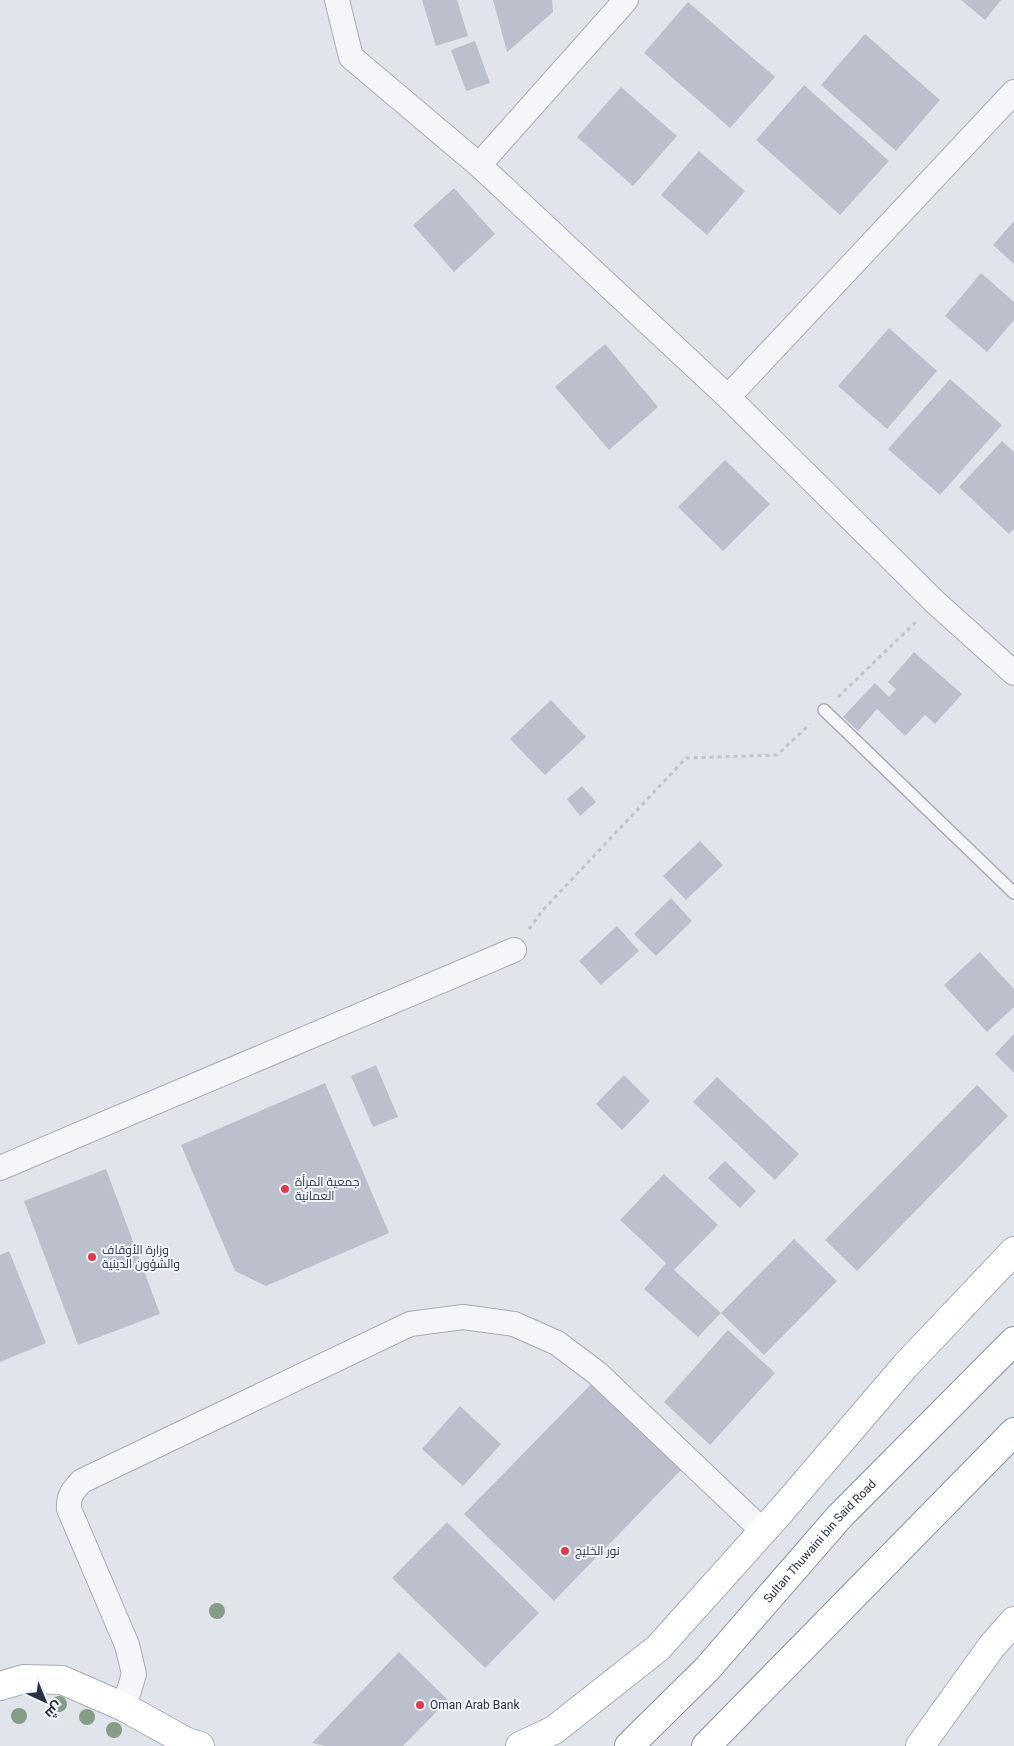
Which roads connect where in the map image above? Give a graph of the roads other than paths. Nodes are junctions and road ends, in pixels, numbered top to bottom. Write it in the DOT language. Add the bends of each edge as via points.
graph roads {
  1 [pos="337,0"];
  2 [pos="626,0"];
  3 [pos="1014,92"];
  4 [pos="479,165"];
  5 [pos="728,397"];
  6 [pos="1014,673"];
  7 [pos="824,710"];
  8 [pos="1014,893"];
  9 [pos="514,950"];
  10 [pos="0,1168"];
  11 [pos="1014,1251"];
  12 [pos="1014,1341"];
  13 [pos="1014,1432"];
  14 [pos="1004,1447"];
  15 [pos="763,1531"];
  16 [pos="1014,1621"];
  17 [pos="0,1686"];
  18 [pos="124,1707"];
  19 [pos="200,1746"];
  20 [pos="520,1746"];
  21 [pos="629,1746"];
  22 [pos="706,1746"];
  23 [pos="920,1746"];
  1 -- 4 [label="street" via="351,57"];
  2 -- 4 [label="street"];
  3 -- 5 [label="street"];
  4 -- 5 [label="street"];
  5 -- 6 [label="street" via="936,603"];
  7 -- 8 [label="lane"];
  9 -- 10 [label="street"];
  11 -- 15 [label="main road" via="906,1365"];
  12 -- 21 [label="main road, Sultan Thuwaini bin Said Road" via="840,1516 707,1669"];
  13 -- 14 [label="main road"];
  14 -- 22 [label="main road" via="827,1621"];
  15 -- 18 [label="street" via="597,1373 557,1343 505,1322 463,1317 410,1324 82,1481 73,1490 70,1509 127,1645 134,1674"];
  15 -- 20 [label="main road" via="658,1648 554,1730"];
  16 -- 23 [label="main road" via="992,1646"];
  17 -- 18 [label="main road" via="24,1679 62,1680"];
  18 -- 19 [label="main road"];
}
